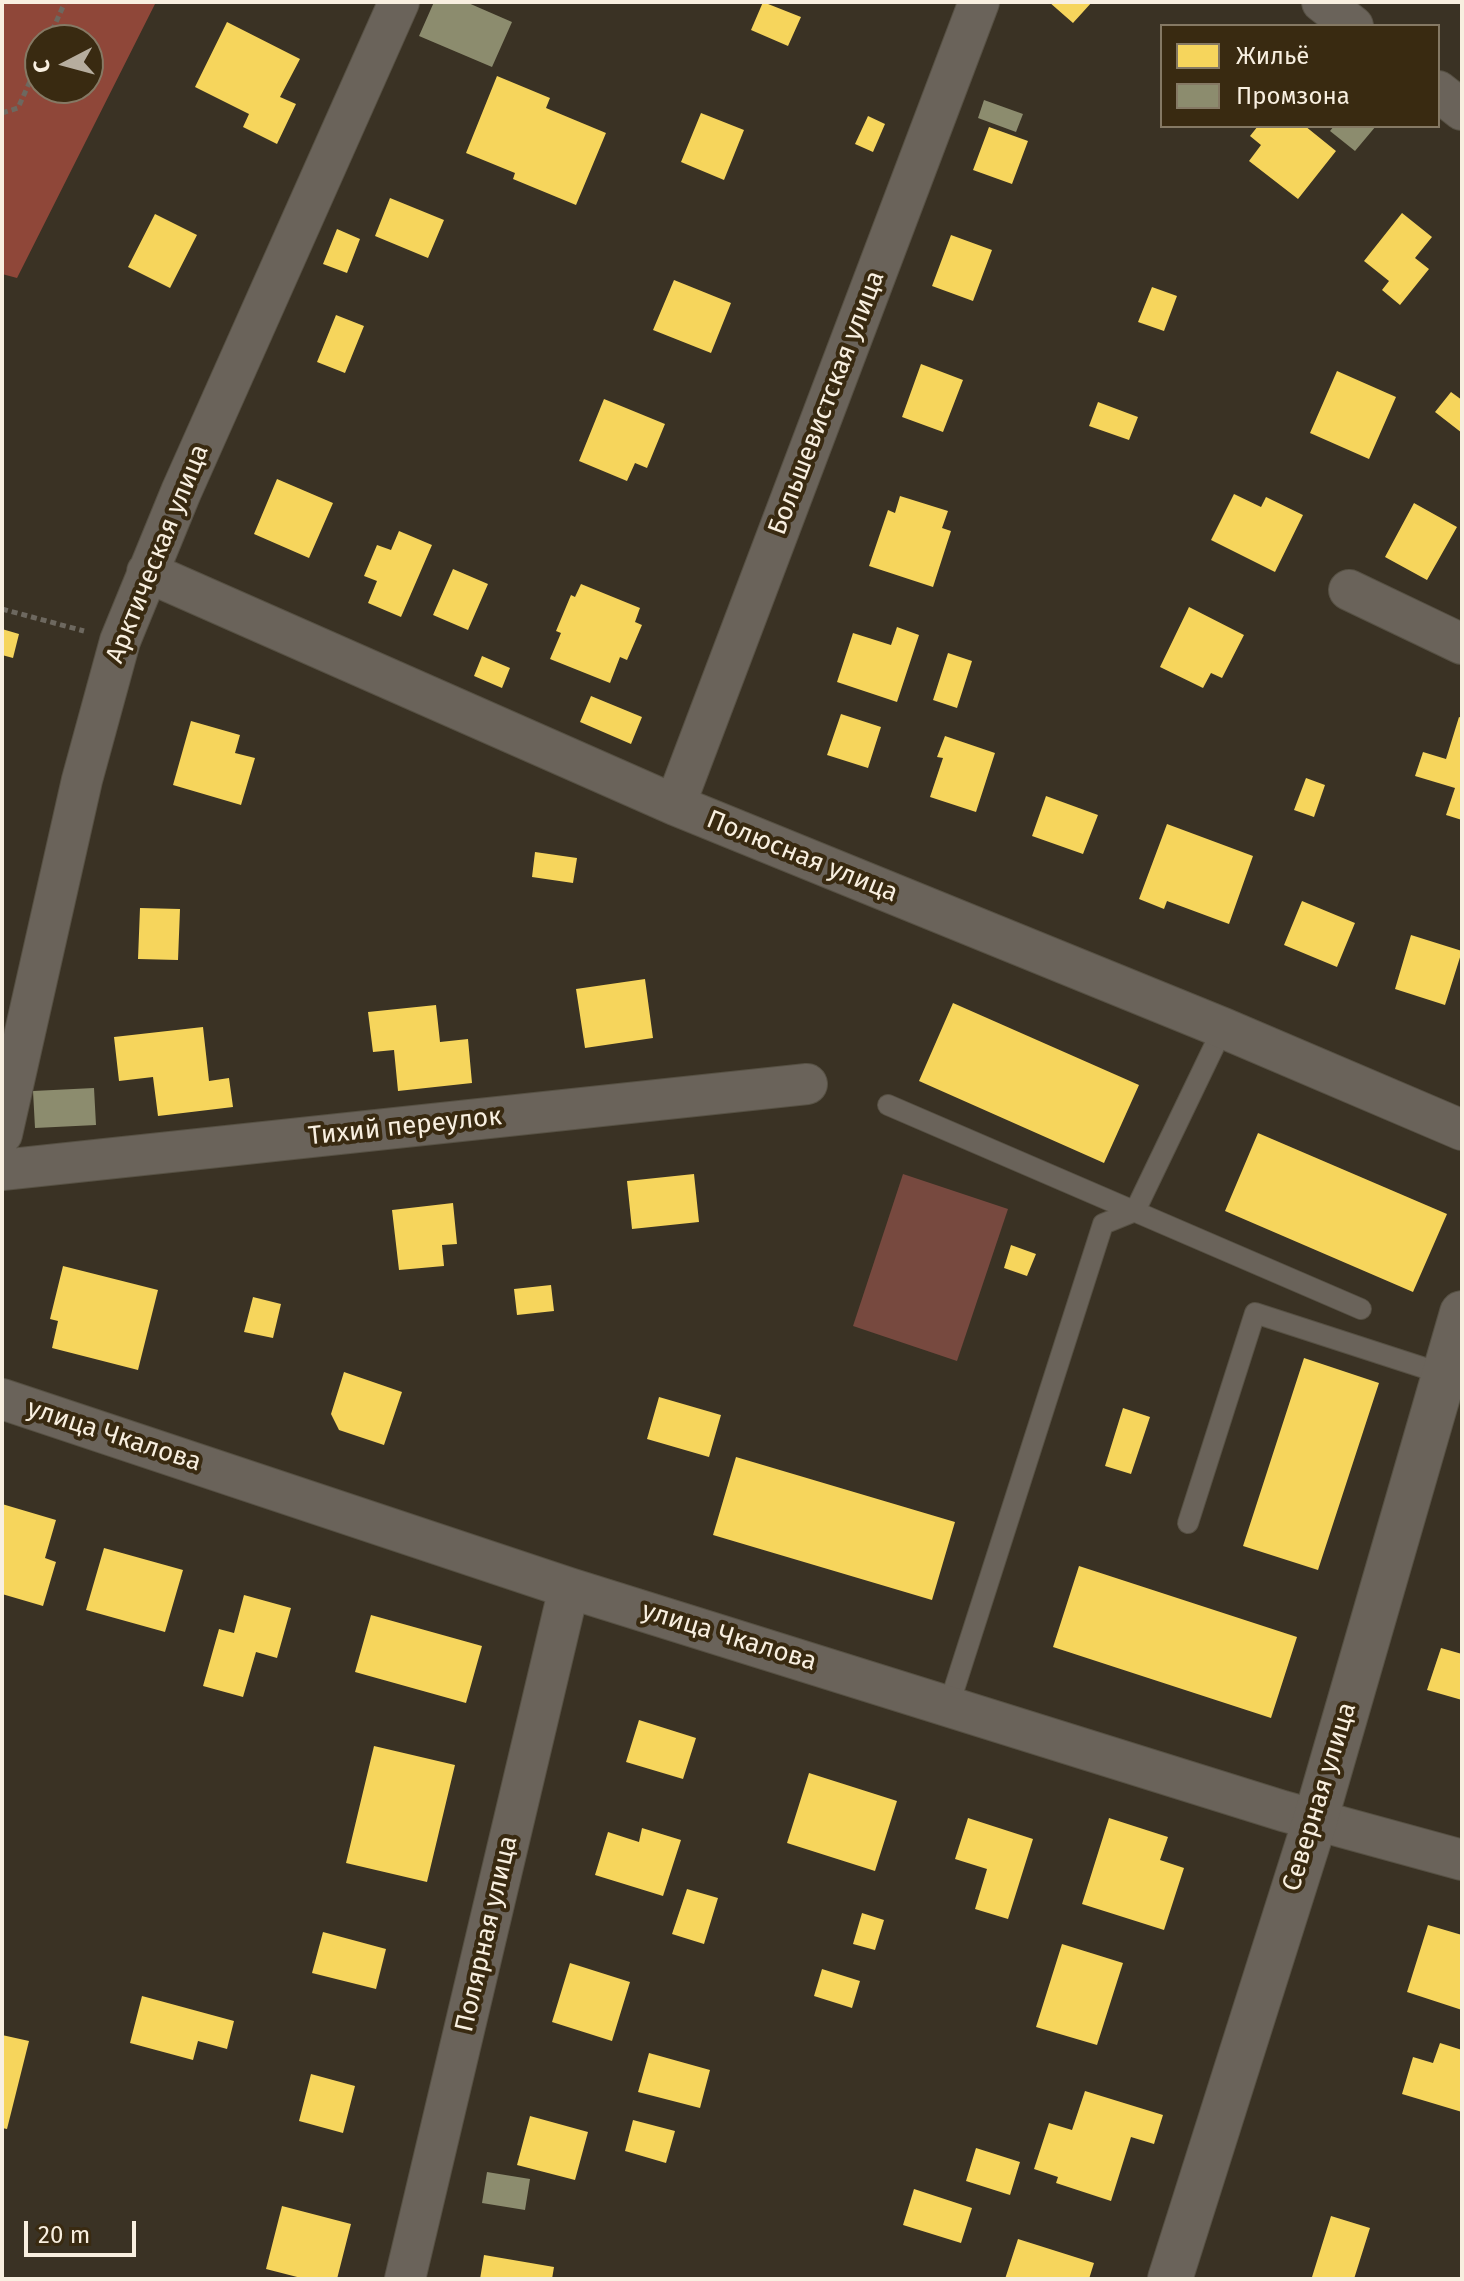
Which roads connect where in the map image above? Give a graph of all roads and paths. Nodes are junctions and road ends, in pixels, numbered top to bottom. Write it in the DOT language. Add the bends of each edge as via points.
graph roads {
  1 [pos="65,2"];
  2 [pos="399,2"];
  3 [pos="979,2"];
  4 [pos="1322,2"];
  5 [pos="55,24"];
  6 [pos="1350,24"];
  7 [pos="1440,93"];
  8 [pos="24,95"];
  9 [pos="1462,110"];
  10 [pos="2,113"];
  11 [pos="147,572"];
  12 [pos="1349,590"];
  13 [pos="2,609"];
  14 [pos="120,641"];
  15 [pos="1462,644"];
  16 [pos="675,805"];
  17 [pos="1223,1028"];
  18 [pos="807,1084"];
  19 [pos="888,1105"];
  20 [pos="1462,1130"];
  21 [pos="2,1134"];
  22 [pos="2,1170"];
  23 [pos="1135,1211"];
  24 [pos="1361,1309"];
  25 [pos="1462,1313"];
  26 [pos="1443,1374"];
  27 [pos="2,1399"];
  28 [pos="1188,1523"];
  29 [pos="569,1588"];
  30 [pos="949,1705"];
  31 [pos="1315,1821"];
  32 [pos="1462,1860"];
  33 [pos="405,2279"];
  34 [pos="1170,2279"];
  1 -- 5 [label="path"];
  2 -- 11 [label="street, Арктическая улица"];
  3 -- 16 [label="street, Большевистская улица"];
  4 -- 6 [label="street"];
  7 -- 9 [label="street"];
  8 -- 10 [label="path" via="18,108"];
  11 -- 14 [label="street, Арктическая улица"];
  11 -- 16 [label="street, Полюсная улица"];
  12 -- 15 [label="street"];
  13 -- 14 [label="path"];
  14 -- 21 [label="street, Арктическая улица" via="82,780"];
  16 -- 17 [label="street, Полюсная улица"];
  17 -- 20 [label="street, Полюсная улица"];
  17 -- 23 [label="lane"];
  18 -- 22 [label="street, Тихий переулок"];
  19 -- 23 [label="lane"];
  23 -- 24 [label="lane"];
  23 -- 30 [label="lane" via="1103,1224"];
  25 -- 26 [label="street, Северная улица"];
  26 -- 28 [label="lane" via="1255,1313"];
  26 -- 31 [label="street, Северная улица"];
  27 -- 29 [label="street, улица Чкалова"];
  29 -- 30 [label="street, улица Чкалова"];
  29 -- 33 [label="street, Полярная улица"];
  30 -- 31 [label="street, улица Чкалова"];
  31 -- 32 [label="street, улица Чкалова"];
  31 -- 34 [label="street, Северная улица"];
}
